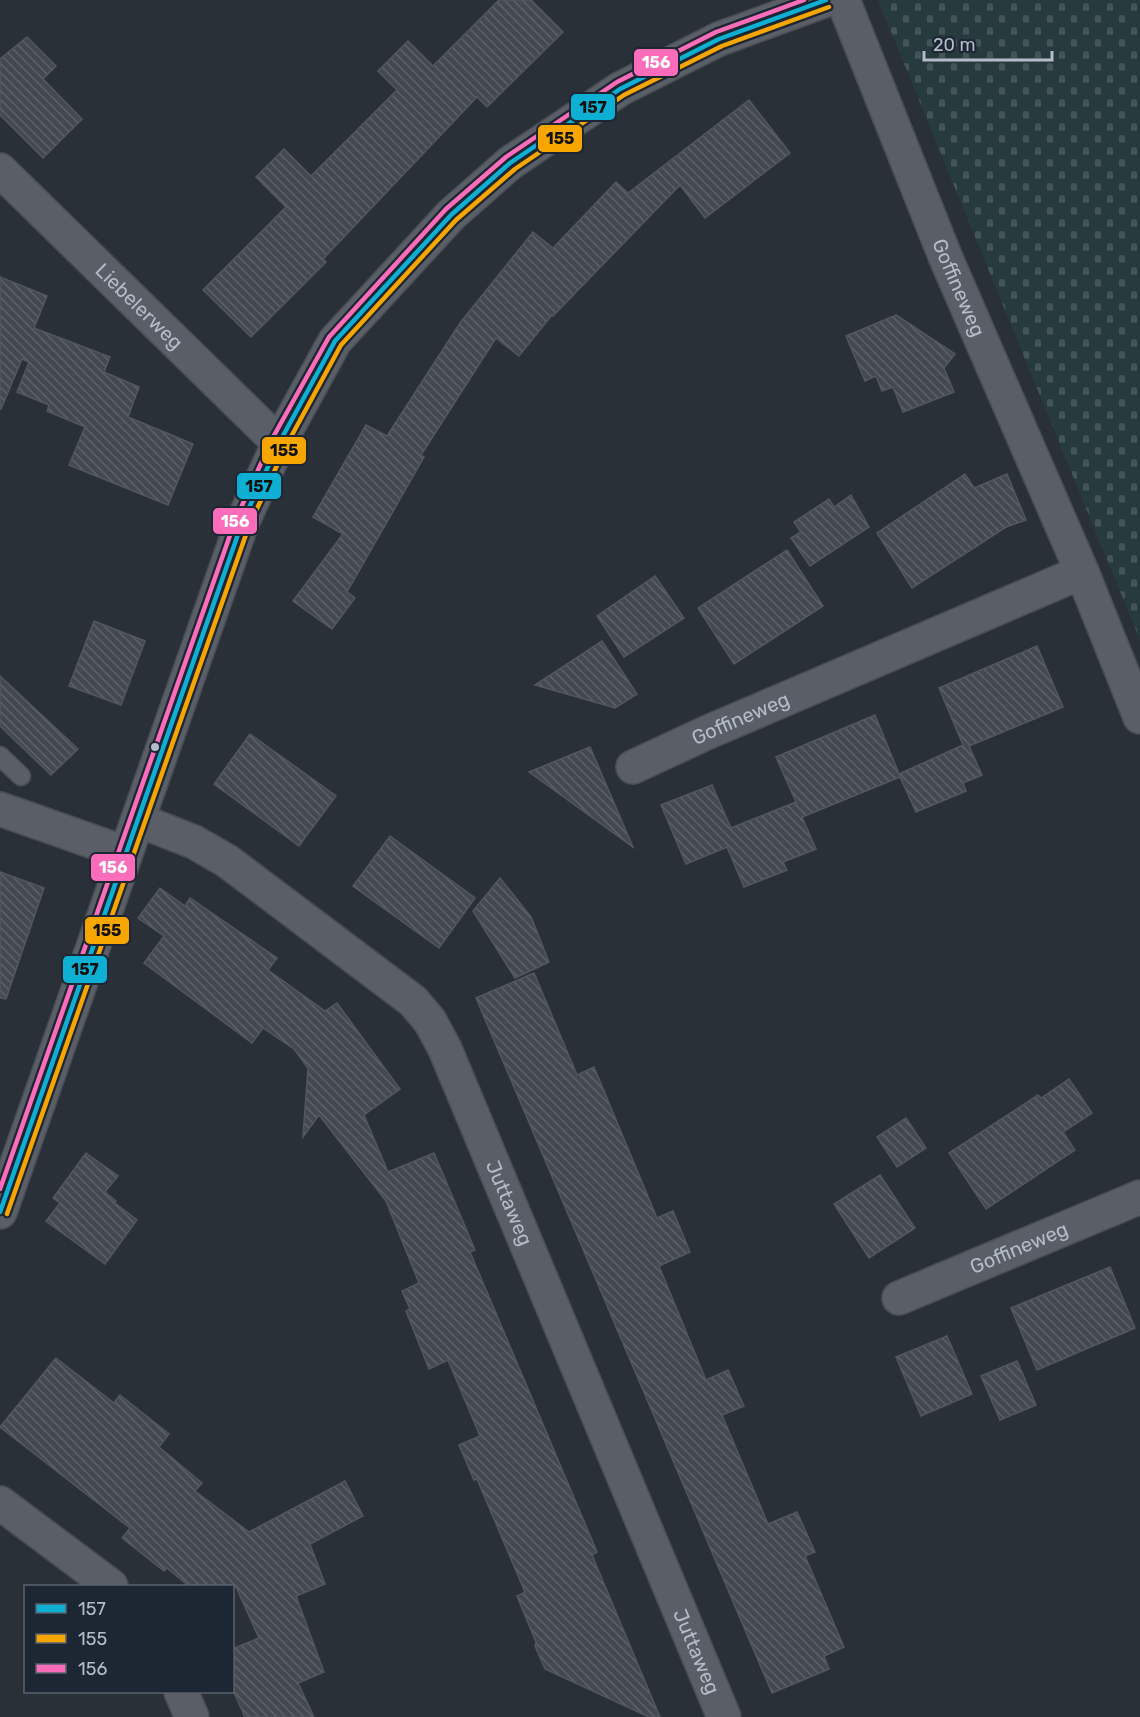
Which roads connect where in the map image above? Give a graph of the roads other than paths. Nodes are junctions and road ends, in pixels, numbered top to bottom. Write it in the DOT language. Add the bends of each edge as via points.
graph roads {
  1 [pos="826,0"];
  2 [pos="843,0"];
  3 [pos="0,170"];
  4 [pos="279,443"];
  5 [pos="1082,572"];
  6 [pos="1140,717"];
  7 [pos="0,756"];
  8 [pos="633,767"];
  9 [pos="21,776"];
  10 [pos="0,809"];
  11 [pos="138,820"];
  12 [pos="125,853"];
  13 [pos="1140,1197"];
  14 [pos="0,1212"];
  15 [pos="899,1298"];
  16 [pos="0,1503"];
  17 [pos="108,1585"];
  18 [pos="180,1693"];
  19 [pos="192,1717"];
  20 [pos="724,1717"];
  1 -- 4 [label="street" via="718,39 621,88 510,163 451,215 335,341"];
  2 -- 5 [label="street, Goffineweg" via="945,255"];
  3 -- 4 [label="street, Liebelerweg"];
  4 -- 11 [label="street" via="242,523"];
  5 -- 6 [label="street, Goffineweg"];
  5 -- 8 [label="street, Goffineweg"];
  7 -- 9 [label="lane"];
  10 -- 12 [label="street"];
  11 -- 12 [label="street"];
  11 -- 20 [label="street, Juttaweg" via="194,842 227,861 413,1001 430,1020"];
  12 -- 14 [label="street"];
  13 -- 15 [label="street, Goffineweg"];
  16 -- 17 [label="street"];
  18 -- 19 [label="street"];
}
